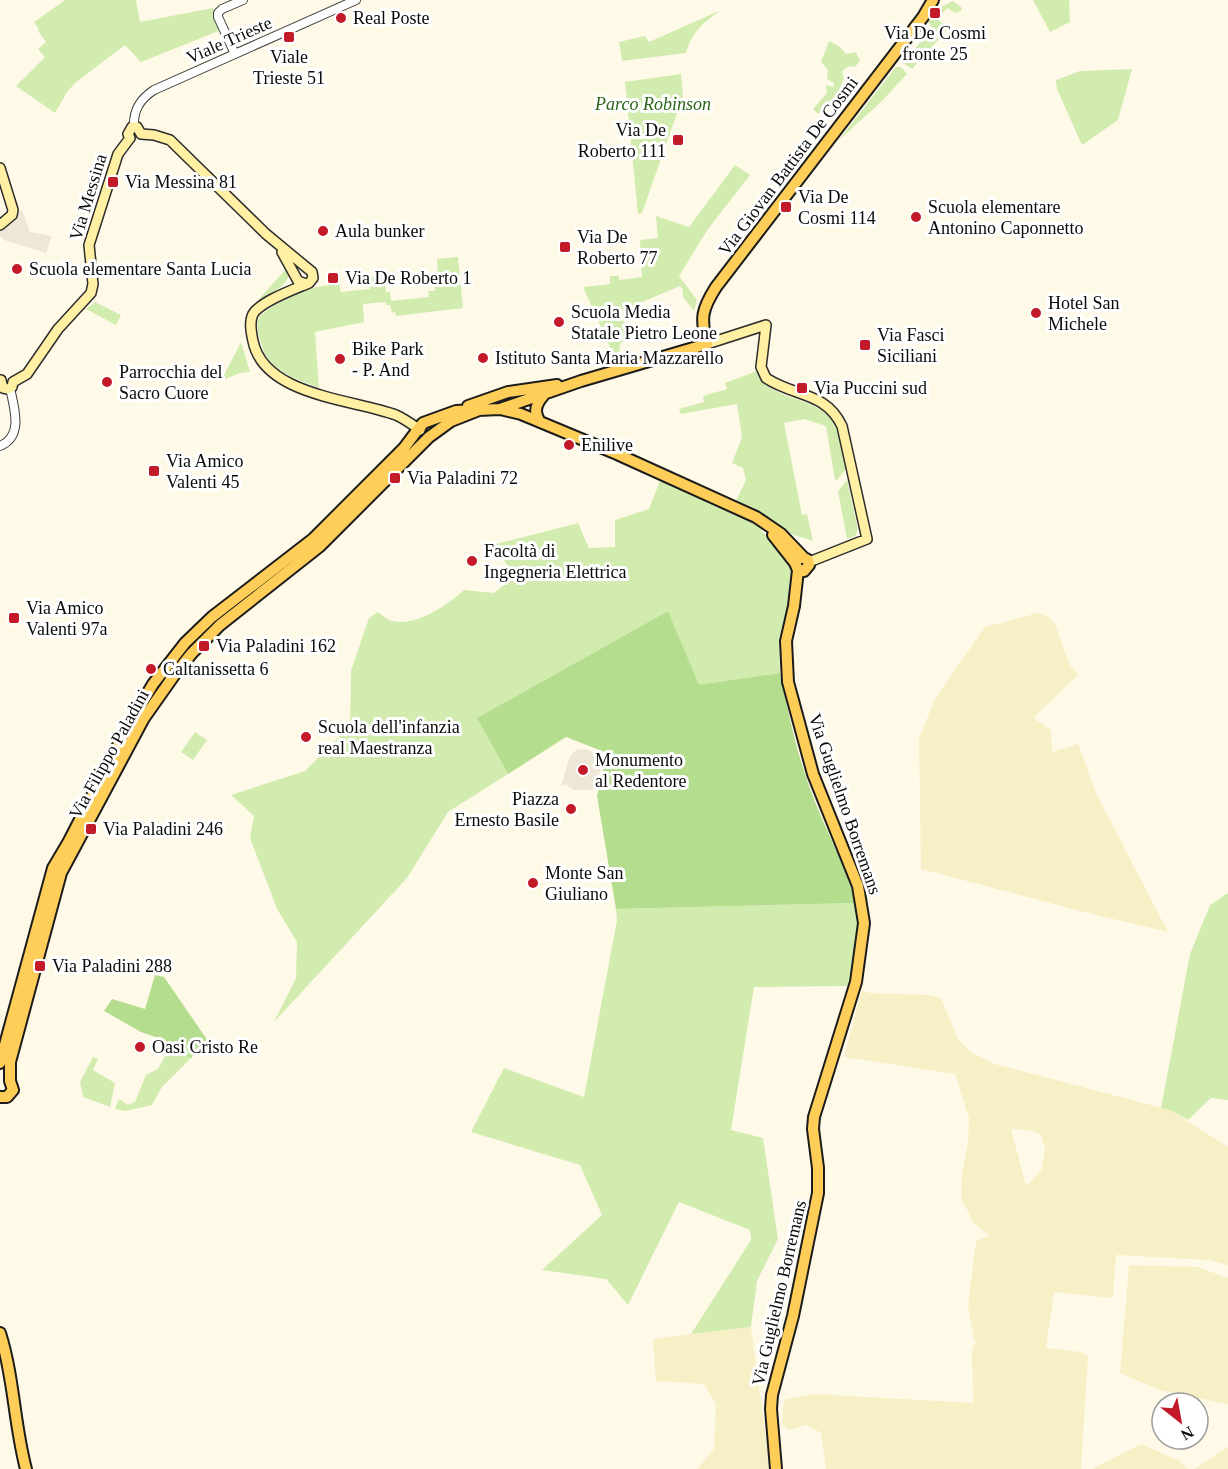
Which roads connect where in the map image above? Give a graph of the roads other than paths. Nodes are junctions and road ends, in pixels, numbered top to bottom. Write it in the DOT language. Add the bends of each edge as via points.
graph roads {
  1 [pos="243,0"];
  2 [pos="356,0"];
  3 [pos="933,0"];
  4 [pos="941,0"];
  5 [pos="923,17"];
  6 [pos="235,54"];
  7 [pos="137,130"];
  8 [pos="0,168"];
  9 [pos="0,225"];
  10 [pos="275,243"];
  11 [pos="305,267"];
  12 [pos="296,277"];
  13 [pos="306,284"];
  14 [pos="276,298"];
  15 [pos="707,344"];
  16 [pos="1,380"];
  17 [pos="12,385"];
  18 [pos="542,392"];
  19 [pos="484,408"];
  20 [pos="519,409"];
  21 [pos="456,411"];
  22 [pos="540,422"];
  23 [pos="422,425"];
  24 [pos="431,436"];
  25 [pos="0,446"];
  26 [pos="802,564"];
  27 [pos="0,1063"];
  28 [pos="5,1080"];
  29 [pos="2,1100"];
  30 [pos="0,1333"];
  31 [pos="26,1469"];
  32 [pos="776,1469"];
  1 -- 6 [label="street" via="218,13"];
  2 -- 6 [label="street, Viale Trieste"];
  3 -- 5 [label="main road"];
  4 -- 5 [label="main road"];
  5 -- 15 [label="main road, Via Giovan Battista De Cosmi" via="716,287 703,314"];
  6 -- 7 [label="street, Viale Trieste" via="147,95 136,108"];
  7 -- 10 [label="main road" via="170,140"];
  7 -- 17 [label="main road, Via Messina" via="138,138 130,138 118,154 89,245 91,293 58,329 27,374"];
  8 -- 9 [label="main road" via="13,210"];
  10 -- 11 [label="main road"];
  10 -- 12 [label="main road"];
  11 -- 12 [label="main road"];
  11 -- 13 [label="main road" via="313,275"];
  12 -- 13 [label="main road"];
  12 -- 14 [label="main road"];
  13 -- 14 [label="main road"];
  14 -- 23 [label="main road" via="257,310 251,324 256,352 269,372 298,386"];
  15 -- 18 [label="main road"];
  15 -- 26 [label="main road" via="766,325 760,367 766,378 824,403 842,426 867,539"];
  16 -- 17 [label="main road" via="8,377"];
  17 -- 25 [label="street" via="15,432"];
  18 -- 20 [label="main road" via="520,395"];
  18 -- 21 [label="main road" via="508,392"];
  18 -- 22 [label="main road" via="536,410"];
  19 -- 20 [label="main road"];
  19 -- 21 [label="main road"];
  19 -- 24 [label="main road, Via Filippo Paladini" via="451,421"];
  20 -- 22 [label="main road"];
  21 -- 23 [label="main road"];
  22 -- 26 [label="main road" via="756,518"];
  23 -- 24 [label="main road" via="423,436"];
  23 -- 27 [label="main road, Via Filippo Paladini" via="404,448 313,538 212,617 185,643 153,684 53,868"];
  24 -- 28 [label="main road, Via Filippo Paladini" via="320,546 220,625 192,653 144,718 61,873"];
  26 -- 32 [label="main road, Via Guglielmo Borremans" via="801,596 794,606 786,641 788,682 813,774 858,886 864,923 855,986 814,1117 818,1193 772,1395"];
  28 -- 29 [label="main road, Via Filippo Paladini" via="13,1090"];
  30 -- 31 [label="main road"];
}
